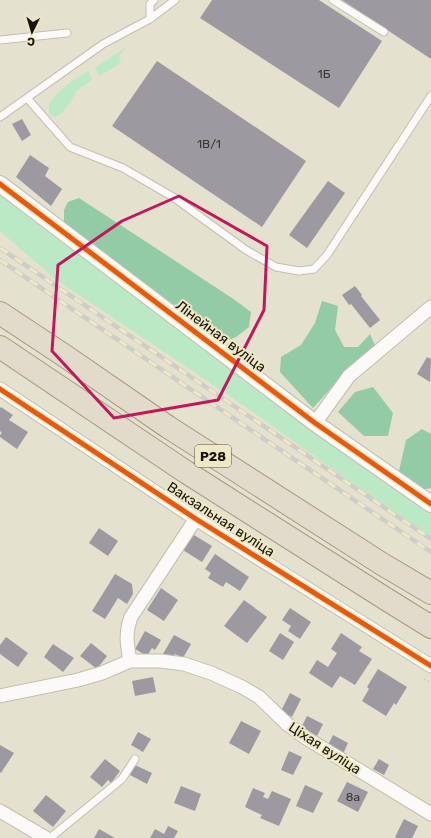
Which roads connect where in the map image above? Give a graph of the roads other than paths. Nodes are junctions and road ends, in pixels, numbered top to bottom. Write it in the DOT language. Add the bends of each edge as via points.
graph roads {
  1 [pos="154,0"];
  2 [pos="175,0"];
  3 [pos="333,0"];
  4 [pos="150,19"];
  5 [pos="384,32"];
  6 [pos="67,33"];
  7 [pos="0,40"];
  8 [pos="431,96"];
  9 [pos="26,98"];
  10 [pos="0,117"];
  11 [pos="0,184"];
  12 [pos="431,307"];
  13 [pos="0,313"];
  14 [pos="0,347"];
  15 [pos="0,389"];
  16 [pos="316,423"];
  17 [pos="431,504"];
  18 [pos="196,519"];
  19 [pos="431,593"];
  20 [pos="431,627"];
  21 [pos="130,661"];
  22 [pos="431,666"];
  23 [pos="0,696"];
  24 [pos="135,759"];
  25 [pos="0,811"];
  26 [pos="431,814"];
  27 [pos="46,838"];
  28 [pos="50,838"];
  1 -- 4 [label="lane" via="150,4"];
  2 -- 4 [label="lane"];
  3 -- 5 [label="lane"];
  4 -- 9 [label="lane" via="103,44"];
  6 -- 7 [label="lane"];
  8 -- 9 [label="lane" via="327,255 314,269 299,271 276,267 246,250 173,198 123,168 70,147"];
  9 -- 10 [label="lane"];
  11 -- 16 [label="street, Лінейная вуліца"];
  12 -- 16 [label="street" via="349,376"];
  13 -- 19 [label="highway, Р28" via="168,427"];
  14 -- 20 [label="highway, Р28" via="186,472"];
  15 -- 18 [label="street, Вакзальная вуліца"];
  16 -- 17 [label="street, Лінейная вуліца"];
  18 -- 21 [label="street" via="131,617 126,640"];
  18 -- 22 [label="street, Вакзальная вуліца"];
  21 -- 23 [label="street, Ціхая вуліца" via="78,680"];
  21 -- 26 [label="street, Ціхая вуліца" via="184,664 242,687 259,697 306,738"];
  24 -- 28 [label="lane" via="122,779"];
  25 -- 27 [label="street"];
}
